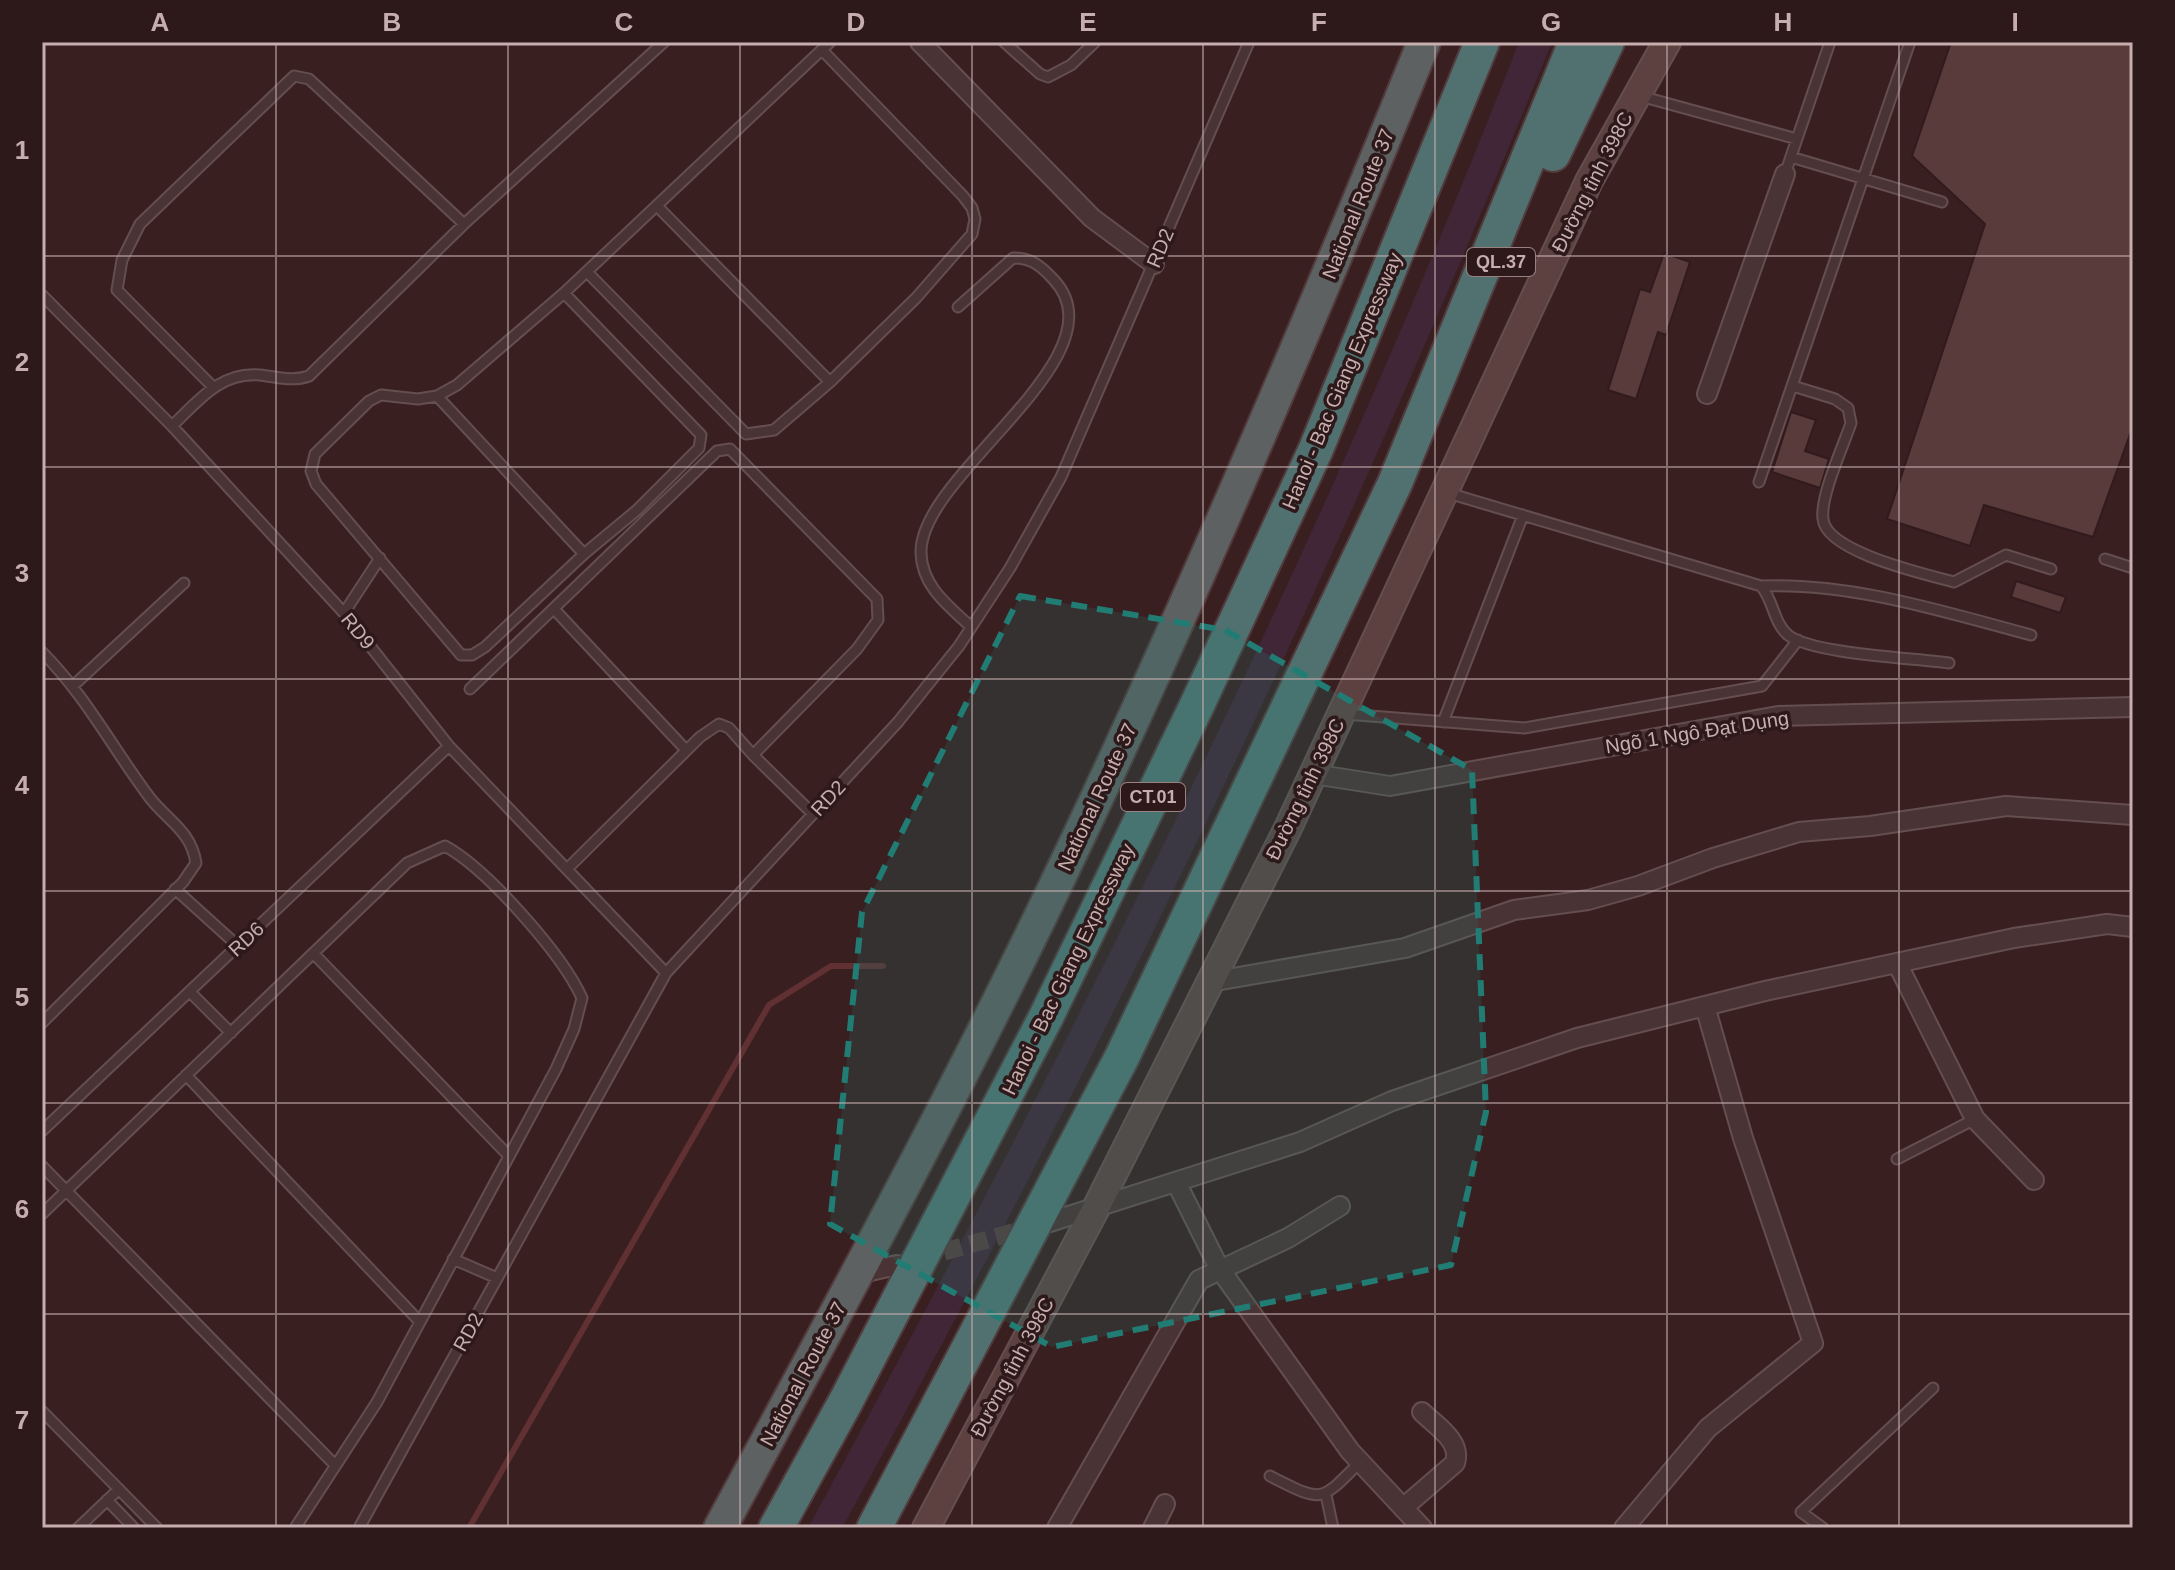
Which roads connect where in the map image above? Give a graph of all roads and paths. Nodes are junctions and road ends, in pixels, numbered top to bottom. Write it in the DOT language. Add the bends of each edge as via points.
graph roads {
  1 [pos="664,42"];
  2 [pos="830,42"];
  3 [pos="920,42"];
  4 [pos="1004,42"];
  5 [pos="1095,42"];
  6 [pos="1249,42"];
  7 [pos="1424,42"];
  8 [pos="1482,42"];
  9 [pos="1576,42"];
  10 [pos="1607,42"];
  11 [pos="1667,42"];
  12 [pos="1830,42"];
  13 [pos="1910,42"];
  14 [pos="822,50"];
  15 [pos="1637,95"];
  16 [pos="1797,139"];
  17 [pos="1788,166"];
  18 [pos="1866,177"];
  19 [pos="1942,202"];
  20 [pos="657,206"];
  21 [pos="464,224"];
  22 [pos="1154,264"];
  23 [pos="587,272"];
  24 [pos="564,293"];
  25 [pos="42,295"];
  26 [pos="958,307"];
  27 [pos="830,382"];
  28 [pos="1793,386"];
  29 [pos="213,387"];
  30 [pos="1707,394"];
  31 [pos="437,396"];
  32 [pos="172,426"];
  33 [pos="1759,482"];
  34 [pos="1395,483"];
  35 [pos="1445,492"];
  36 [pos="1523,515"];
  37 [pos="584,554"];
  38 [pos="380,558"];
  39 [pos="2105,559"];
  40 [pos="2133,568"];
  41 [pos="2051,569"];
  42 [pos="184,583"];
  43 [pos="1761,586"];
  44 [pos="554,609"];
  45 [pos="344,613"];
  46 [pos="971,627"];
  47 [pos="2031,635"];
  48 [pos="1798,640"];
  49 [pos="42,652"];
  50 [pos="1949,663"];
  51 [pos="74,685"];
  52 [pos="470,689"];
  53 [pos="2133,707"];
  54 [pos="1341,713"];
  55 [pos="1443,722"];
  56 [pos="449,746"];
  57 [pos="686,750"];
  58 [pos="753,755"];
  59 [pos="1313,774"];
  60 [pos="813,814"];
  61 [pos="2133,815"];
  62 [pos="567,869"];
  63 [pos="175,889"];
  64 [pos="2133,927"];
  65 [pos="238,946"];
  66 [pos="314,954"];
  67 [pos="1897,963"];
  68 [pos="666,973"];
  69 [pos="1210,982"];
  70 [pos="190,992"];
  71 [pos="1705,1006"];
  72 [pos="42,1023"];
  73 [pos="231,1033"];
  74 [pos="186,1075"];
  75 [pos="1975,1119"];
  76 [pos="42,1131"];
  77 [pos="509,1156"];
  78 [pos="1897,1159"];
  79 [pos="42,1166"];
  80 [pos="2034,1180"];
  81 [pos="1177,1184"];
  82 [pos="65,1190"];
  83 [pos="1340,1206"];
  84 [pos="1095,1210"];
  85 [pos="42,1214"];
  86 [pos="1050,1222"];
  87 [pos="453,1259"];
  88 [pos="897,1265"];
  89 [pos="1219,1268"];
  90 [pos="857,1274"];
  91 [pos="497,1278"];
  92 [pos="420,1322"];
  93 [pos="1933,1388"];
  94 [pos="42,1411"];
  95 [pos="1422,1412"];
  96 [pos="1360,1462"];
  97 [pos="335,1465"];
  98 [pos="1270,1476"];
  99 [pos="119,1489"];
  100 [pos="1326,1495"];
  101 [pos="107,1500"];
  102 [pos="1165,1504"];
  103 [pos="1403,1508"];
  104 [pos="78,1528"];
  105 [pos="134,1528"];
  106 [pos="157,1528"];
  107 [pos="295,1528"];
  108 [pos="359,1528"];
  109 [pos="720,1528"];
  110 [pos="776,1528"];
  111 [pos="874,1528"];
  112 [pos="926,1528"];
  113 [pos="1057,1528"];
  114 [pos="1153,1528"];
  115 [pos="1333,1528"];
  116 [pos="1422,1528"];
  117 [pos="1624,1528"];
  118 [pos="1823,1528"];
  1 -- 21 [label="lane"];
  2 -- 14 [label="lane"];
  3 -- 22 [label="street" via="1092,218"];
  4 -- 5 [label="lane" via="1048,77 1071,65"];
  6 -- 22 [label="lane, RD2"];
  7 -- 90 [label="highway, National Route 37" via="1230,509 1076,842"];
  8 -- 110 [label="highway, Hanoi - Bac Giang Expressway / CT.01" via="1316,449 1198,703 1046,1017"];
  9 -- 34 [label="highway"];
  10 -- 34 [label="highway, QL.37"];
  11 -- 15 [label="main road, Đường tỉnh 398C"];
  12 -- 16 [label="lane"];
  13 -- 18 [label="lane"];
  14 -- 20 [label="lane"];
  14 -- 27 [label="lane" via="963,196 975,219 972,234 916,298"];
  15 -- 16 [label="lane"];
  15 -- 35 [label="main road, Đường tỉnh 398C" via="1589,181"];
  16 -- 17 [label="lane"];
  17 -- 18 [label="lane"];
  17 -- 30 [label="street"];
  18 -- 19 [label="lane"];
  18 -- 28 [label="lane"];
  20 -- 23 [label="lane"];
  20 -- 27 [label="lane"];
  21 -- 29 [label="lane" via="309,376 296,381 240,373"];
  21 -- 29 [label="lane" via="315,84 294,76 140,224 117,277 117,290"];
  22 -- 46 [label="lane, RD2" via="1061,477"];
  23 -- 24 [label="lane"];
  23 -- 27 [label="lane" via="746,434 774,430"];
  24 -- 31 [label="lane" via="457,385"];
  24 -- 37 [label="lane" via="701,435 699,448 684,466"];
  25 -- 32 [label="lane, RD9"];
  26 -- 46 [label="lane" via="1013,258 1040,264 1068,305 1065,334 1051,367 925,525 923,570 935,594"];
  28 -- 33 [label="lane"];
  28 -- 41 [label="lane" via="1848,408 1851,423 1823,513 1828,532 1838,541 1954,582 2006,555"];
  29 -- 32 [label="lane"];
  31 -- 37 [label="lane"];
  31 -- 38 [label="lane" via="381,395 315,454 311,471 316,484"];
  32 -- 45 [label="lane, RD9"];
  34 -- 111 [label="highway" via="1122,1057"];
  35 -- 36 [label="lane"];
  35 -- 54 [label="main road, Đường tỉnh 398C"];
  36 -- 43 [label="lane"];
  36 -- 55 [label="lane"];
  37 -- 38 [label="lane" via="472,655 461,655 451,646"];
  38 -- 45 [label="lane"];
  39 -- 40 [label="lane"];
  42 -- 51 [label="lane"];
  43 -- 47 [label="lane" via="1872,596"];
  43 -- 48 [label="lane" via="1771,597 1777,620"];
  44 -- 52 [label="lane"];
  44 -- 57 [label="lane"];
  44 -- 58 [label="lane" via="719,449 734,451 877,599 878,609 878,620 857,649"];
  45 -- 56 [label="lane, RD9"];
  46 -- 60 [label="lane, RD2" via="898,722"];
  48 -- 50 [label="lane"];
  48 -- 55 [label="lane" via="1762,686 1524,728"];
  49 -- 51 [label="lane"];
  51 -- 63 [label="lane" via="152,800 193,845 196,863"];
  53 -- 59 [label="street, Ngõ 1 Ngô Đạt Dụng" via="1778,716 1390,786"];
  54 -- 55 [label="lane"];
  54 -- 59 [label="main road, Đường tỉnh 398C"];
  56 -- 62 [label="lane, RD9"];
  56 -- 65 [label="lane, RD6"];
  57 -- 58 [label="lane" via="719,724"];
  57 -- 62 [label="lane"];
  58 -- 60 [label="lane"];
  59 -- 69 [label="main road, Đường tỉnh 398C"];
  60 -- 68 [label="lane, RD2"];
  61 -- 69 [label="street" via="2006,806 1799,832 1638,886 1588,900 1514,910 1405,948"];
  62 -- 68 [label="lane, RD9"];
  63 -- 65 [label="lane"];
  63 -- 72 [label="lane"];
  64 -- 67 [label="street" via="2107,924 2014,938"];
  65 -- 70 [label="lane, RD6"];
  66 -- 73 [label="lane"];
  66 -- 77 [label="lane"];
  66 -- 77 [label="lane" via="407,863 445,846 468,858 559,959 582,998 556,1069"];
  67 -- 71 [label="street"];
  67 -- 75 [label="street"];
  68 -- 91 [label="lane, RD2"];
  69 -- 84 [label="main road, Đường tỉnh 398C"];
  70 -- 73 [label="lane"];
  70 -- 76 [label="lane, RD6"];
  71 -- 81 [label="street" via="1494,1064 1300,1142"];
  71 -- 117 [label="street" via="1743,1138 1813,1343 1708,1428"];
  73 -- 74 [label="lane"];
  74 -- 82 [label="lane"];
  74 -- 92 [label="lane"];
  75 -- 78 [label="lane"];
  75 -- 80 [label="street"];
  77 -- 87 [label="lane"];
  79 -- 82 [label="lane"];
  81 -- 84 [label="street"];
  81 -- 89 [label="street"];
  82 -- 85 [label="lane"];
  82 -- 97 [label="lane"];
  83 -- 89 [label="street" via="1288,1238"];
  84 -- 86 [label="street"];
  84 -- 112 [label="main road, Đường tỉnh 398C"];
  87 -- 91 [label="lane"];
  87 -- 92 [label="lane"];
  88 -- 90 [label="street"];
  89 -- 96 [label="street"];
  89 -- 113 [label="street" via="1199,1280 1186,1300"];
  90 -- 109 [label="highway, National Route 37"];
  91 -- 108 [label="lane, RD2"];
  92 -- 97 [label="lane"];
  93 -- 118 [label="lane" via="1801,1512"];
  94 -- 99 [label="lane"];
  95 -- 103 [label="street" via="1458,1453 1455,1463"];
  96 -- 100 [label="lane"];
  96 -- 103 [label="street"];
  97 -- 107 [label="lane"];
  98 -- 100 [label="lane" via="1311,1496"];
  99 -- 101 [label="lane"];
  99 -- 106 [label="lane"];
  100 -- 115 [label="lane"];
  101 -- 104 [label="lane"];
  101 -- 105 [label="lane"];
  102 -- 114 [label="street"];
  103 -- 116 [label="street"];
}
